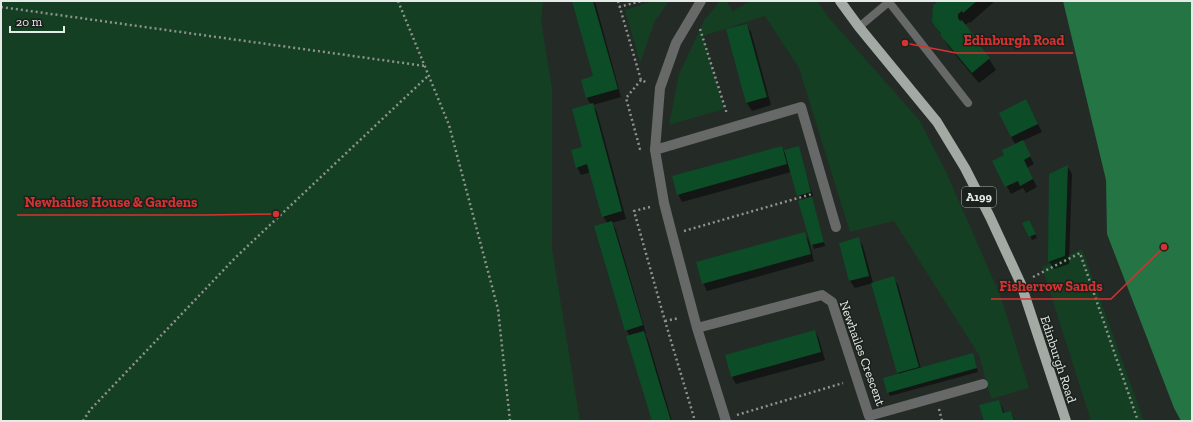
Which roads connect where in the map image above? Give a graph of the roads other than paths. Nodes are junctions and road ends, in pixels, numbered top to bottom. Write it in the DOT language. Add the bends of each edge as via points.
graph roads {
  1 [pos="702,1"];
  2 [pos="840,1"];
  3 [pos="890,1"];
  4 [pos="859,26"];
  5 [pos="968,103"];
  6 [pos="655,150"];
  7 [pos="836,227"];
  8 [pos="697,328"];
  9 [pos="983,384"];
  10 [pos="726,420"];
  11 [pos="1066,421"];
  1 -- 6 [label="street" via="676,43 660,88"];
  2 -- 4 [label="main road, Edinburgh Road / A199"];
  3 -- 4 [label="lane"];
  3 -- 5 [label="lane"];
  4 -- 11 [label="main road, Edinburgh Road / A199" via="937,122 965,168 1021,284"];
  6 -- 7 [label="street" via="800,107"];
  6 -- 8 [label="street" via="664,203"];
  8 -- 9 [label="street, Newhailes Crescent" via="822,294 832,302 869,416"];
  8 -- 10 [label="street"];
}
